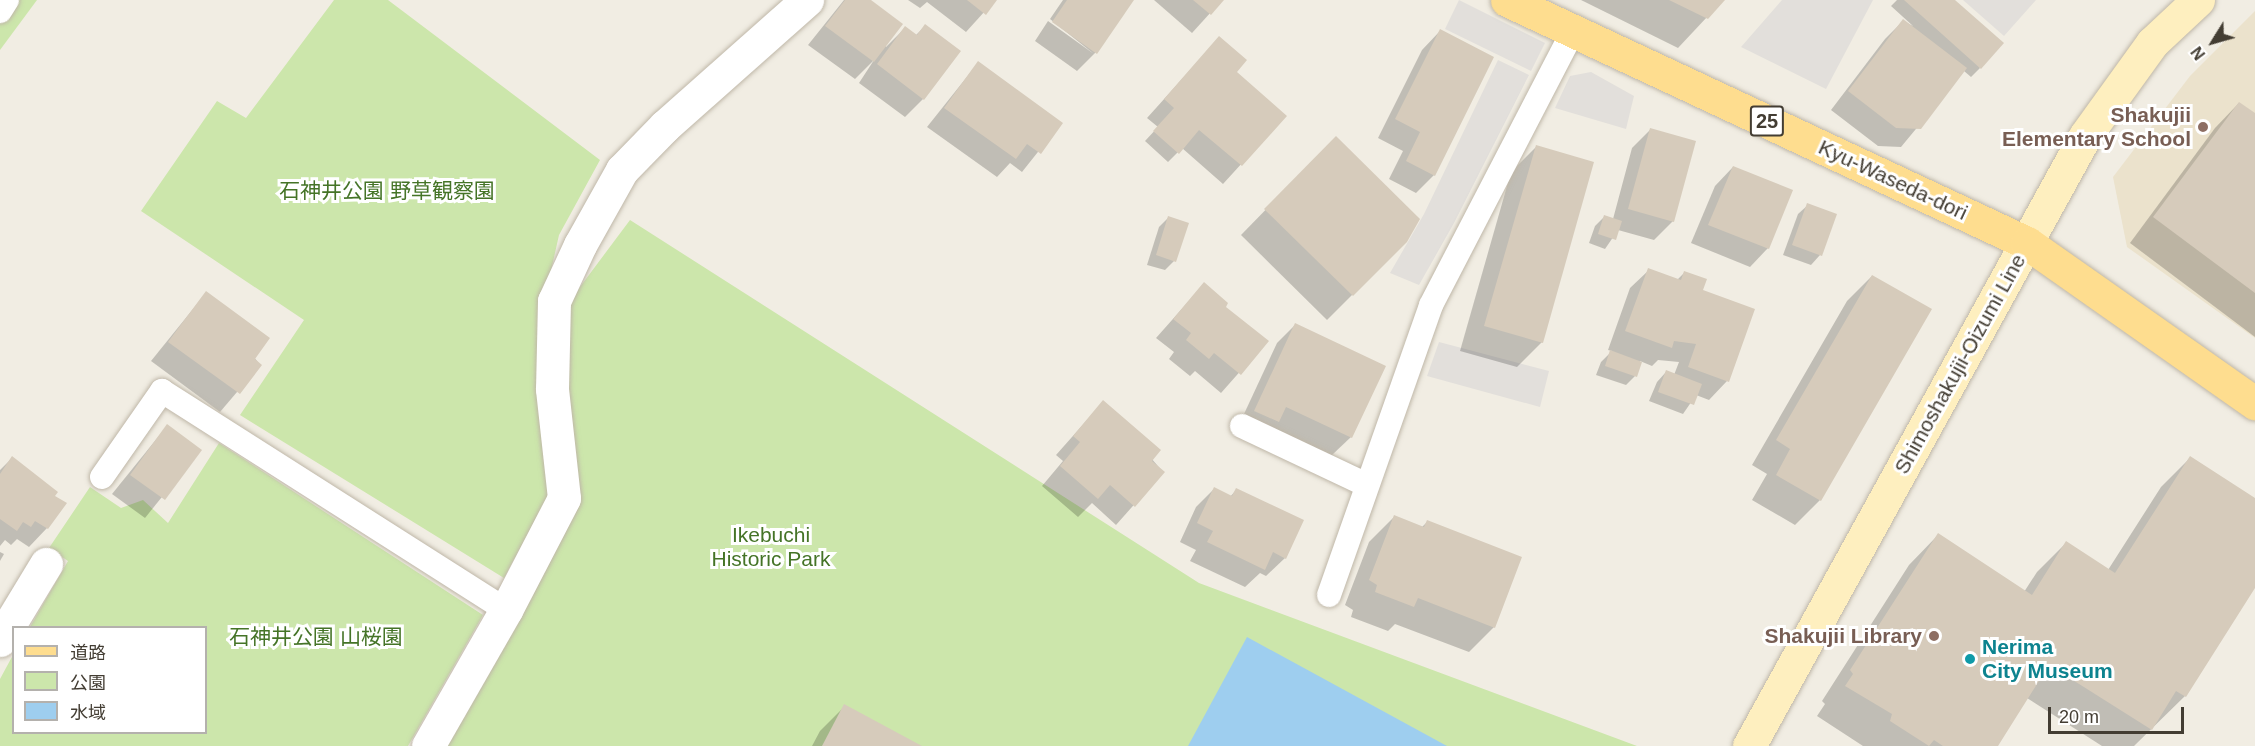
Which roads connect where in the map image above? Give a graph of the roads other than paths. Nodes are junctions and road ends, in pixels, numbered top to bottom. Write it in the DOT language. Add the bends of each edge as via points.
graph roads {
  1 [pos="8,0"];
  2 [pos="807,0"];
  3 [pos="1507,0"];
  4 [pos="2198,0"];
  5 [pos="0,11"];
  6 [pos="1573,31"];
  7 [pos="2027,243"];
  8 [pos="2255,403"];
  9 [pos="1242,426"];
  10 [pos="102,477"];
  11 [pos="1367,485"];
  12 [pos="46,564"];
  13 [pos="1329,595"];
  14 [pos="507,610"];
  15 [pos="0,640"];
  16 [pos="428,746"];
  17 [pos="1749,746"];
  1 -- 5 [label="lane"];
  2 -- 14 [label="street" via="665,126 622,170 580,245 554,300 552,389 564,498"];
  3 -- 6 [label="main road, Kyu-Waseda-dori / 25"];
  4 -- 7 [label="main road, Shimoshakujii-Oizumi Line" via="2152,43 2116,90 2085,136"];
  6 -- 7 [label="main road, Kyu-Waseda-dori / 25"];
  6 -- 11 [label="lane" via="1431,305"];
  7 -- 8 [label="main road, Kyu-Waseda-dori / 25"];
  7 -- 17 [label="main road, Shimoshakujii-Oizumi Line"];
  9 -- 11 [label="lane"];
  10 -- 14 [label="lane" via="162,391"];
  11 -- 13 [label="lane"];
  12 -- 15 [label="street"];
  14 -- 16 [label="street"];
}
